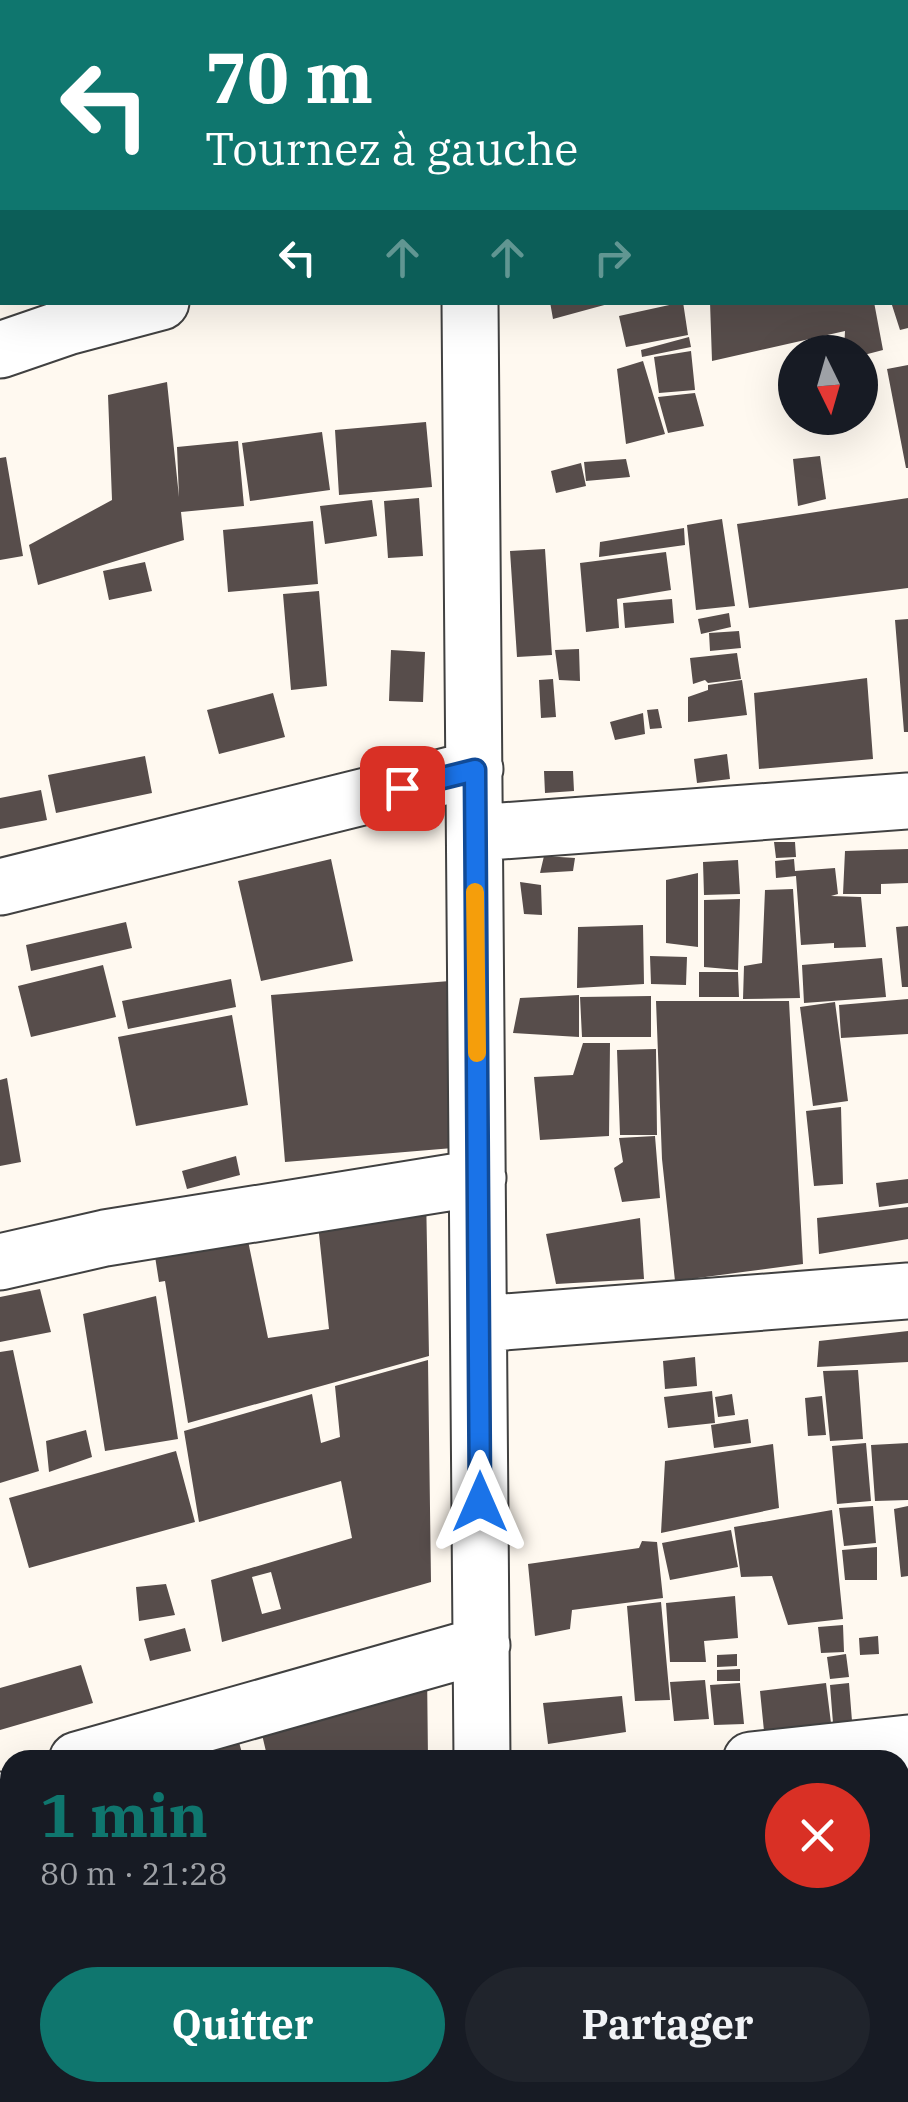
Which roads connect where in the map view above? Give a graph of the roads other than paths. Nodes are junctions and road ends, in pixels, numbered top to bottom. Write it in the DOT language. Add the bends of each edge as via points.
graph roads {
  1 [pos="138,305"];
  2 [pos="470,305"];
  3 [pos="62,315"];
  4 [pos="0,350"];
  5 [pos="475,770"];
  6 [pos="908,801"];
  7 [pos="475,833"];
  8 [pos="0,886"];
  9 [pos="478,1178"];
  10 [pos="0,1262"];
  11 [pos="908,1291"];
  12 [pos="479,1324"];
  13 [pos="482,1645"];
  14 [pos="908,1743"];
  15 [pos="112,1750"];
  16 [pos="482,1750"];
  17 [pos="843,1750"];
  1 -- 3 [label="street"];
  2 -- 5 [label="street"];
  3 -- 4 [label="street"];
  5 -- 7 [label="street"];
  5 -- 8 [label="street"];
  6 -- 7 [label="street"];
  7 -- 9 [label="street"];
  9 -- 10 [label="street" via="105,1238"];
  9 -- 12 [label="street"];
  11 -- 12 [label="street"];
  12 -- 13 [label="street"];
  13 -- 15 [label="street"];
  13 -- 16 [label="street"];
  14 -- 17 [label="street"];
}
